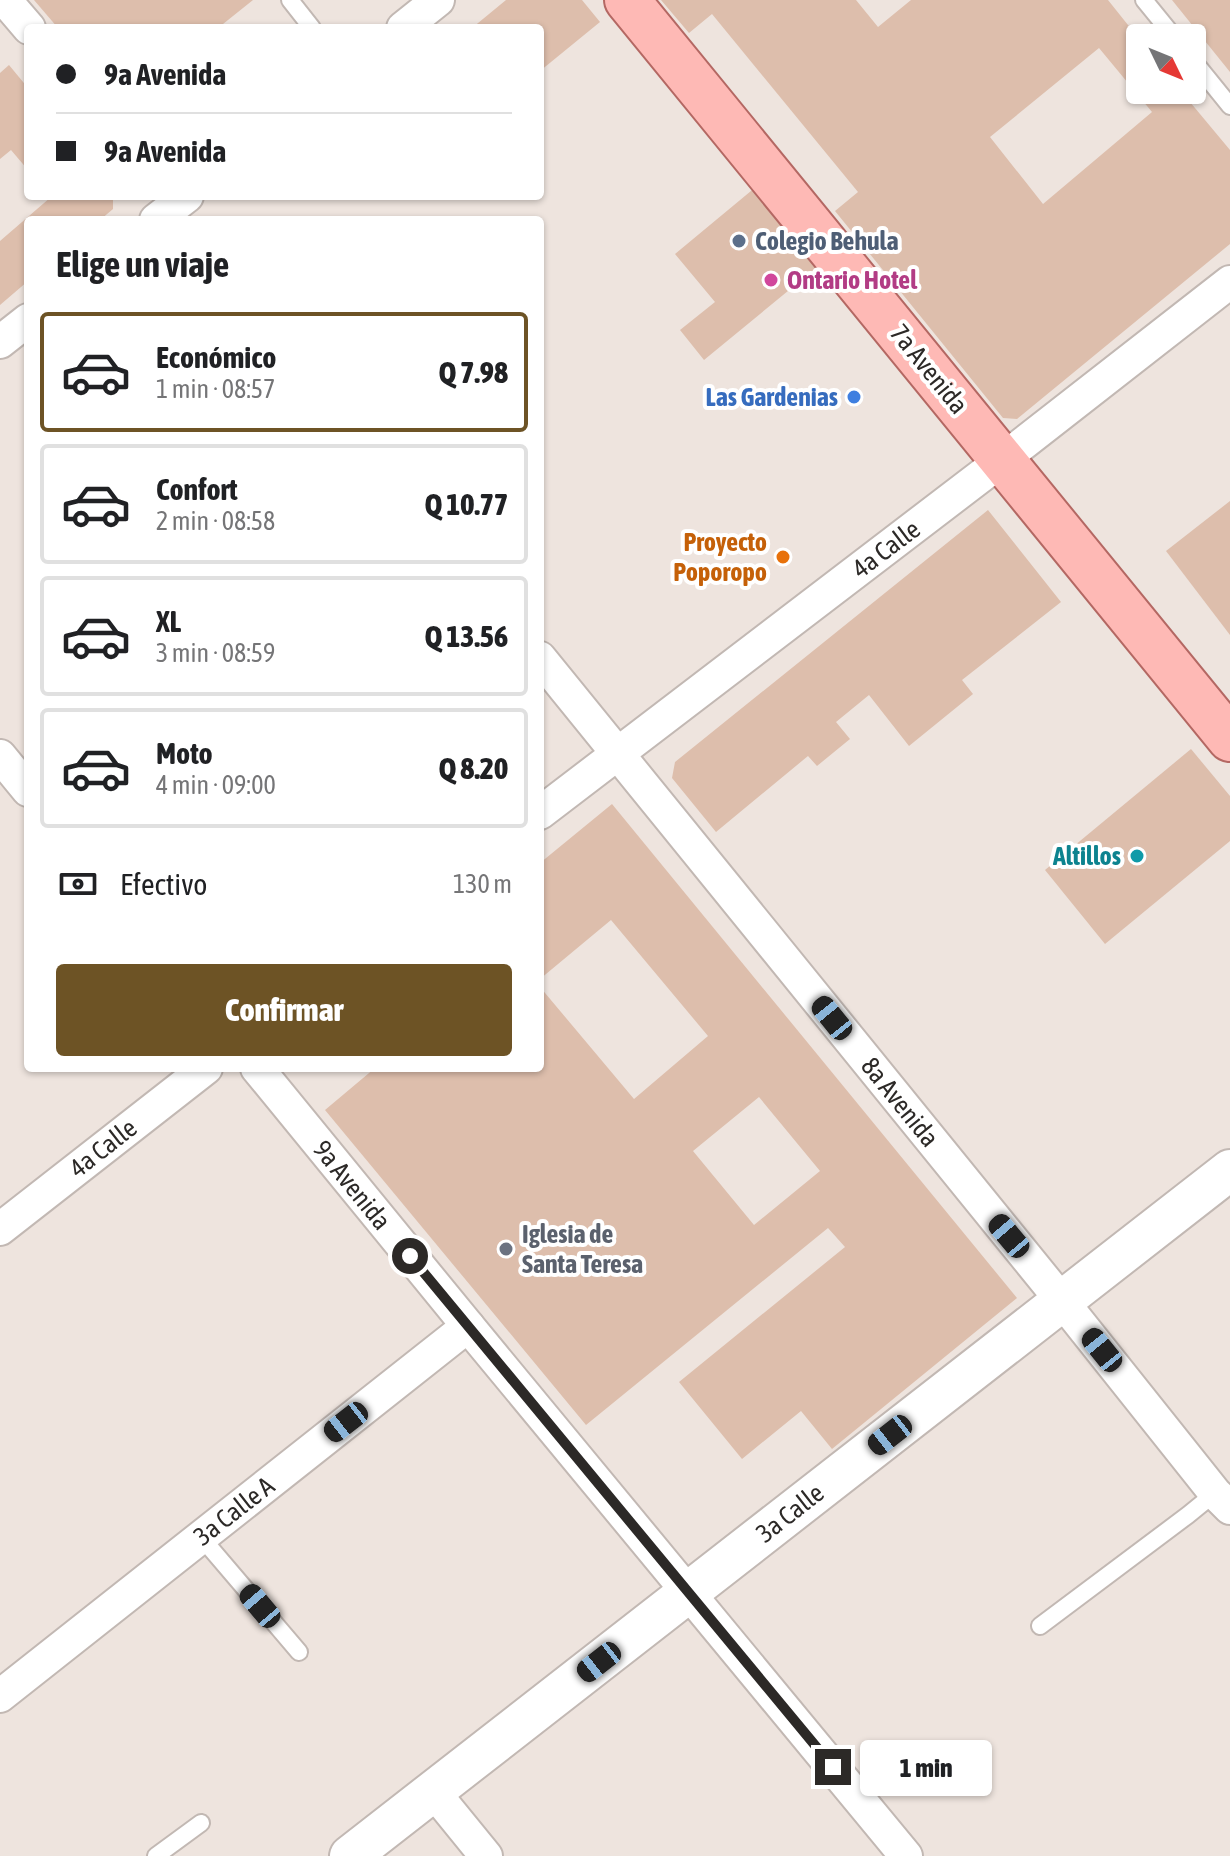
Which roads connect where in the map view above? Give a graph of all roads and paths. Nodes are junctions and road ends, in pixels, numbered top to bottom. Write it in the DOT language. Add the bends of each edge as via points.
graph roads {
  1 [pos="5,0"];
  2 [pos="290,0"];
  3 [pos="438,0"];
  4 [pos="627,0"];
  5 [pos="1144,0"];
  6 [pos="26,24"];
  7 [pos="309,24"];
  8 [pos="408,24"];
  9 [pos="1164,24"];
  10 [pos="1206,76"];
  11 [pos="1230,106"];
  12 [pos="1230,282"];
  13 [pos="24,323"];
  14 [pos="0,342"];
  15 [pos="1002,460"];
  16 [pos="544,663"];
  17 [pos="1230,739"];
  18 [pos="618,754"];
  19 [pos="0,756"];
  20 [pos="24,785"];
  21 [pos="544,810"];
  22 [pos="201,1072"];
  23 [pos="260,1072"];
  24 [pos="1230,1170"];
  25 [pos="0,1229"];
  26 [pos="1062,1301"];
  27 [pos="468,1326"];
  28 [pos="1223,1500"];
  29 [pos="201,1537"];
  30 [pos="688,1593"];
  31 [pos="1040,1626"];
  32 [pos="299,1652"];
  33 [pos="0,1696"];
  34 [pos="433,1791"];
  35 [pos="201,1823"];
  36 [pos="156,1856"];
  37 [pos="350,1856"];
  38 [pos="486,1856"];
  39 [pos="906,1856"];
  1 -- 6 [label="street"];
  2 -- 7 [label="lane"];
  3 -- 8 [label="street"];
  4 -- 15 [label="main road, 7a Avenida"];
  5 -- 9 [label="lane"];
  10 -- 11 [label="lane"];
  12 -- 15 [label="street, 4a Calle"];
  13 -- 14 [label="street"];
  15 -- 17 [label="main road, 7a Avenida"];
  15 -- 18 [label="street, 4a Calle"];
  16 -- 18 [label="street, 8a Avenida"];
  18 -- 21 [label="street, 4a Calle"];
  18 -- 26 [label="street, 8a Avenida"];
  19 -- 20 [label="street"];
  22 -- 25 [label="street, 4a Calle"];
  23 -- 27 [label="street, 9a Avenida"];
  24 -- 26 [label="street, 3a Calle"];
  26 -- 28 [label="street, 8a Avenida"];
  26 -- 30 [label="street, 3a Calle"];
  27 -- 29 [label="street, 3a Calle A"];
  27 -- 30 [label="street, 9a Avenida"];
  28 -- 31 [label="lane" via="1188,1515"];
  29 -- 32 [label="lane"];
  29 -- 33 [label="street, 3a Calle A"];
  30 -- 34 [label="street, 3a Calle"];
  30 -- 39 [label="street, 9a Avenida"];
  34 -- 37 [label="street, 3a Calle"];
  34 -- 38 [label="street"];
  35 -- 36 [label="lane"];
}
